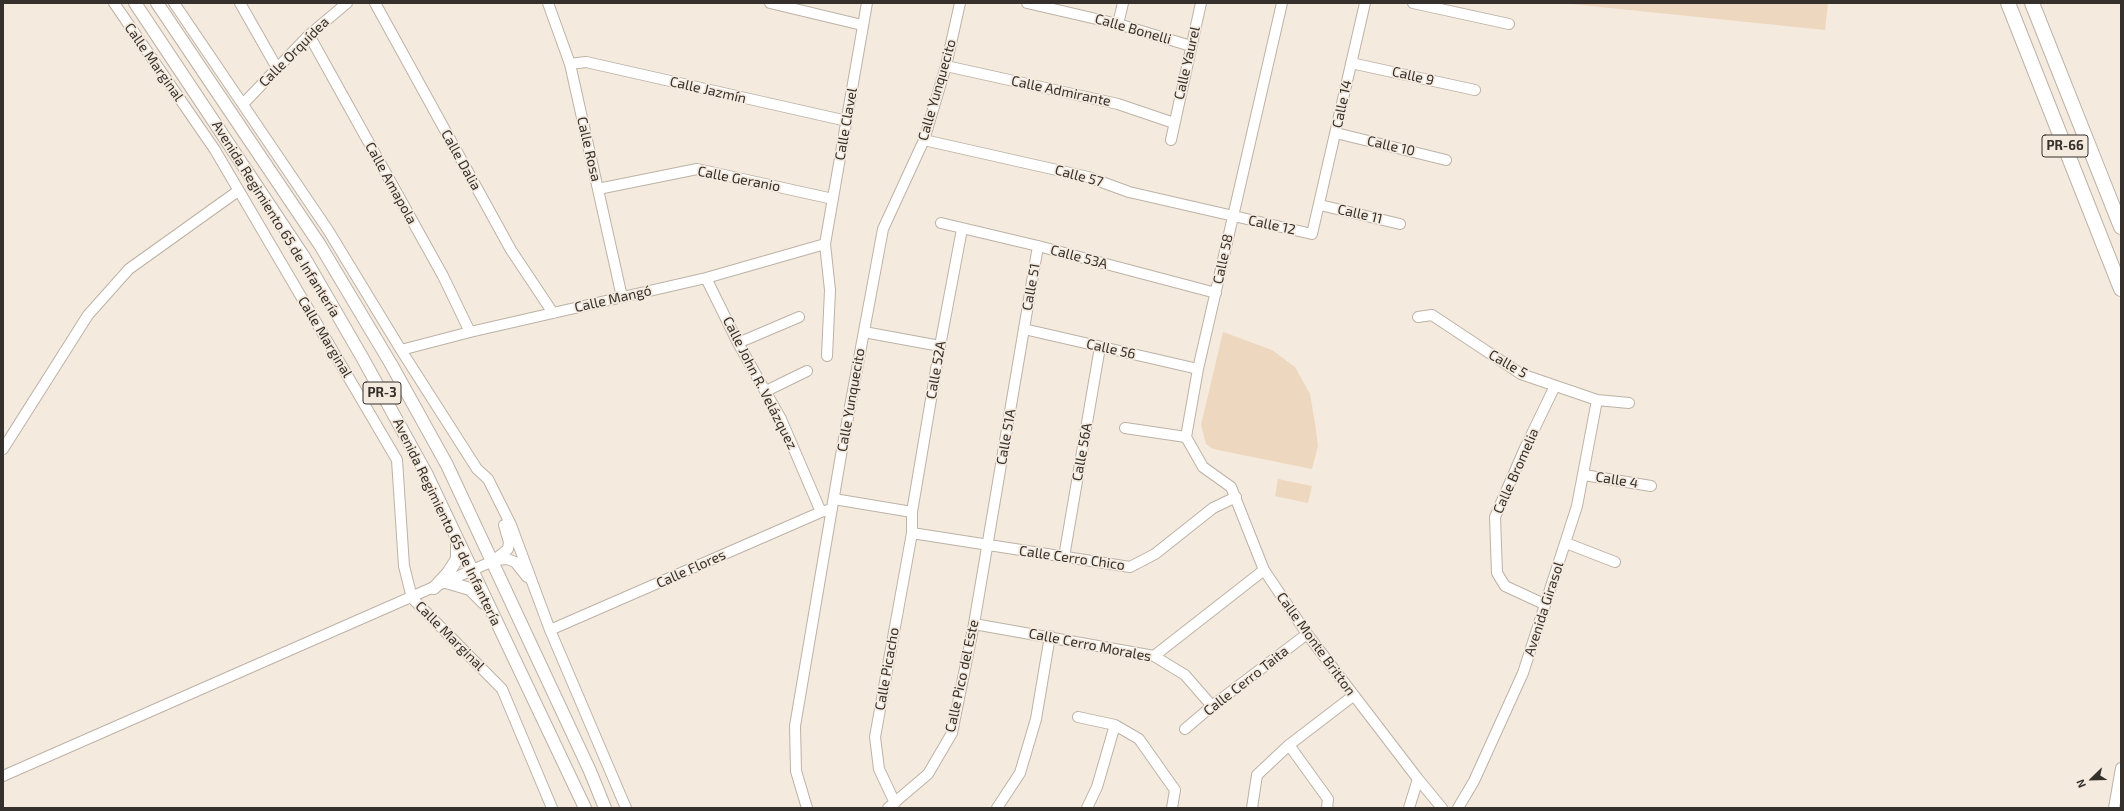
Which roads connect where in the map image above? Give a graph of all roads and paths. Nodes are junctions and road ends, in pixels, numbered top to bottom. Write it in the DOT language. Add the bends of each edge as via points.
graph roads {
  1 [pos="114,3"];
  2 [pos="135,3"];
  3 [pos="157,3"];
  4 [pos="174,3"];
  5 [pos="240,3"];
  6 [pos="348,3"];
  7 [pos="375,3"];
  8 [pos="548,3"];
  9 [pos="770,3"];
  10 [pos="867,3"];
  11 [pos="960,3"];
  12 [pos="1027,3"];
  13 [pos="1123,3"];
  14 [pos="1201,3"];
  15 [pos="1282,3"];
  16 [pos="1365,3"];
  17 [pos="1413,3"];
  18 [pos="2008,3"];
  19 [pos="2032,3"];
  20 [pos="1042,5"];
  21 [pos="1118,24"];
  22 [pos="1508,24"];
  23 [pos="862,25"];
  24 [pos="309,35"];
  25 [pos="1191,46"];
  26 [pos="1351,63"];
  27 [pos="570,64"];
  28 [pos="946,66"];
  29 [pos="277,68"];
  30 [pos="1475,90"];
  31 [pos="243,104"];
  32 [pos="847,121"];
  33 [pos="1174,123"];
  34 [pos="1336,133"];
  35 [pos="924,140"];
  36 [pos="1171,140"];
  37 [pos="1446,160"];
  38 [pos="598,189"];
  39 [pos="238,191"];
  40 [pos="833,199"];
  41 [pos="1320,205"];
  42 [pos="1232,216"];
  43 [pos="941,223"];
  44 [pos="1400,224"];
  45 [pos="2121,227"];
  46 [pos="962,229"];
  47 [pos="1312,234"];
  48 [pos="825,244"];
  49 [pos="1038,246"];
  50 [pos="706,278"];
  51 [pos="2121,289"];
  52 [pos="1216,293"];
  53 [pos="622,297"];
  54 [pos="553,313"];
  55 [pos="799,317"];
  56 [pos="1418,317"];
  57 [pos="1024,329"];
  58 [pos="470,332"];
  59 [pos="864,332"];
  60 [pos="738,343"];
  61 [pos="940,346"];
  62 [pos="1100,347"];
  63 [pos="401,350"];
  64 [pos="827,356"];
  65 [pos="1198,369"];
  66 [pos="807,371"];
  67 [pos="1555,386"];
  68 [pos="766,391"];
  69 [pos="1597,400"];
  70 [pos="1629,403"];
  71 [pos="1125,428"];
  72 [pos="1186,437"];
  73 [pos="3,449"];
  74 [pos="477,469"];
  75 [pos="1584,475"];
  76 [pos="1651,486"];
  77 [pos="1236,497"];
  78 [pos="833,504"];
  79 [pos="821,512"];
  80 [pos="912,512"];
  81 [pos="912,533"];
  82 [pos="455,534"];
  83 [pos="1566,543"];
  84 [pos="987,545"];
  85 [pos="1064,557"];
  86 [pos="493,560"];
  87 [pos="1616,562"];
  88 [pos="472,570"];
  89 [pos="1264,570"];
  90 [pos="446,582"];
  91 [pos="434,588"];
  92 [pos="412,598"];
  93 [pos="539,599"];
  94 [pos="1544,604"];
  95 [pos="494,615"];
  96 [pos="974,624"];
  97 [pos="550,630"];
  98 [pos="1307,634"];
  99 [pos="1050,636"];
  100 [pos="1154,656"];
  101 [pos="1353,696"];
  102 [pos="1212,706"];
  103 [pos="1078,717"];
  104 [pos="1115,725"];
  105 [pos="1185,729"];
  106 [pos="1290,745"];
  107 [pos="2121,768"];
  108 [pos="590,771"];
  109 [pos="3,776"];
  110 [pos="1418,779"];
  111 [pos="574,782"];
  112 [pos="2120,782"];
  113 [pos="892,805"];
  114 [pos="552,808"];
  115 [pos="578,808"];
  116 [pos="585,808"];
  117 [pos="604,808"];
  118 [pos="608,808"];
  119 [pos="626,808"];
  120 [pos="807,808"];
  121 [pos="997,808"];
  122 [pos="1087,808"];
  123 [pos="1172,808"];
  124 [pos="1252,808"];
  125 [pos="1327,808"];
  126 [pos="1409,808"];
  127 [pos="1442,808"];
  128 [pos="1458,808"];
  129 [pos="2114,808"];
  1 -- 39 [label="street, Calle Marginal" via="215,150"];
  2 -- 82 [label="main road, Avenida Regimiento 65 de Infantería / PR-3" via="304,257 427,475"];
  3 -- 86 [label="main road, Avenida Regimiento 65 de Infantería / PR-3" via="320,245 447,465"];
  4 -- 31 [label="street"];
  5 -- 29 [label="street"];
  6 -- 24 [label="street, Calle Orquídea"];
  7 -- 54 [label="street, Calle Dalia" via="511,250"];
  8 -- 27 [label="street, Calle Rosa"];
  9 -- 23 [label="street"];
  10 -- 23 [label="street, Calle Clavel"];
  11 -- 28 [label="street, Calle Yunquecito"];
  12 -- 20 [label="street, Calle Bonelli"];
  13 -- 21 [label="street"];
  14 -- 25 [label="street, Calle Yaurel"];
  15 -- 42 [label="street, Calle 58"];
  16 -- 26 [label="street, Calle 14"];
  17 -- 22 [label="street"];
  18 -- 51 [label="highway, PR-66"];
  19 -- 45 [label="highway, PR-66"];
  20 -- 21 [label="street, Calle Bonelli"];
  21 -- 25 [label="street, Calle Bonelli"];
  23 -- 32 [label="street, Calle Clavel"];
  24 -- 29 [label="street, Calle Orquídea"];
  24 -- 58 [label="street, Calle Amapola" via="443,276"];
  25 -- 33 [label="street, Calle Yaurel"];
  26 -- 30 [label="street, Calle 9"];
  26 -- 34 [label="street, Calle 14"];
  27 -- 32 [label="street, Calle Jazmín" via="586,62"];
  27 -- 38 [label="street, Calle Rosa"];
  28 -- 33 [label="street, Calle Admirante" via="1118,104"];
  28 -- 35 [label="street, Calle Yunquecito"];
  29 -- 31 [label="street, Calle Orquídea"];
  31 -- 63 [label="street" via="328,230"];
  32 -- 40 [label="street, Calle Clavel"];
  33 -- 36 [label="street, Calle Yaurel"];
  34 -- 37 [label="street, Calle 10"];
  34 -- 41 [label="street, Calle 14"];
  35 -- 42 [label="street, Calle 57" via="1088,176 1129,192"];
  35 -- 59 [label="street, Calle Yunquecito" via="883,229"];
  38 -- 40 [label="street, Calle Geranio" via="697,168"];
  38 -- 53 [label="street, Calle Rosa"];
  39 -- 73 [label="street" via="129,268 88,315"];
  39 -- 92 [label="street, Calle Marginal" via="397,460 404,566"];
  40 -- 48 [label="street, Calle Clavel"];
  41 -- 44 [label="street, Calle 11"];
  41 -- 47 [label="street, Calle 14"];
  42 -- 47 [label="street, Calle 12"];
  42 -- 52 [label="street, Calle 58"];
  43 -- 46 [label="street, Calle 53A"];
  46 -- 49 [label="street, Calle 53A"];
  46 -- 61 [label="street, Calle 52A"];
  48 -- 50 [label="street, Calle Mangó"];
  48 -- 64 [label="street, Calle Clavel" via="830,290"];
  49 -- 52 [label="street, Calle 53A"];
  49 -- 57 [label="street, Calle 51"];
  50 -- 53 [label="street, Calle Mangó"];
  50 -- 60 [label="street, Calle John R. Velázquez"];
  52 -- 65 [label="street, Calle 58"];
  53 -- 54 [label="street, Calle Mangó"];
  54 -- 58 [label="street, Calle Mangó"];
  55 -- 60 [label="street"];
  56 -- 67 [label="street, Calle 5" via="1432,315 1521,374"];
  57 -- 62 [label="street, Calle 56"];
  57 -- 84 [label="street, Calle 51A"];
  58 -- 63 [label="street, Calle Mangó"];
  59 -- 61 [label="street"];
  59 -- 78 [label="street, Calle Yunquecito"];
  60 -- 68 [label="street, Calle John R. Velázquez"];
  61 -- 80 [label="street, Calle 52A"];
  62 -- 65 [label="street, Calle 56"];
  62 -- 85 [label="street, Calle 56A"];
  63 -- 74 [label="street"];
  65 -- 72 [label="street, Calle 58"];
  66 -- 68 [label="street"];
  67 -- 69 [label="street, Calle 5"];
  67 -- 94 [label="street, Calle Bromelia" via="1495,516 1497,573 1505,586"];
  68 -- 79 [label="street, Calle John R. Velázquez" via="781,419"];
  69 -- 70 [label="street, Calle 5"];
  69 -- 75 [label="street, Avenida Girasol"];
  71 -- 72 [label="street"];
  72 -- 77 [label="street" via="1203,467 1231,487"];
  74 -- 86 [label="street" via="506,530 509,542 508,549"];
  74 -- 93 [label="street" via="488,479 498,497"];
  75 -- 76 [label="street, Calle 4"];
  75 -- 83 [label="street, Avenida Girasol"];
  77 -- 85 [label="street, Calle Cerro Chico" via="1213,508 1155,554 1130,567"];
  77 -- 89 [label="street, Calle Monte Britton"];
  78 -- 79 [label="street, Calle Flores"];
  78 -- 80 [label="street"];
  78 -- 120 [label="street, Calle Yunquecito" via="795,726 796,771"];
  79 -- 97 [label="street, Calle Flores"];
  80 -- 81 [label="street, Calle 52A"];
  81 -- 84 [label="street, Calle Cerro Chico"];
  81 -- 113 [label="street, Calle Picacho" via="875,737 879,769"];
  82 -- 88 [label="main road, Avenida Regimiento 65 de Infantería / PR-3"];
  82 -- 91 [label="main road" via="457,559"];
  83 -- 87 [label="street"];
  83 -- 94 [label="street, Avenida Girasol"];
  84 -- 85 [label="street, Calle Cerro Chico"];
  84 -- 96 [label="street, Calle Pico del Este"];
  86 -- 88 [label="street"];
  86 -- 93 [label="street" via="507,559 515,562"];
  86 -- 108 [label="main road, Avenida Regimiento 65 de Infantería / PR-3"];
  88 -- 90 [label="street"];
  88 -- 95 [label="main road, Avenida Regimiento 65 de Infantería / PR-3"];
  89 -- 98 [label="street, Calle Monte Britton"];
  89 -- 100 [label="street"];
  90 -- 91 [label="street"];
  90 -- 95 [label="main road" via="470,588"];
  91 -- 92 [label="street"];
  92 -- 109 [label="street"];
  92 -- 114 [label="street, Calle Marginal" via="502,689"];
  93 -- 97 [label="street"];
  94 -- 128 [label="street, Avenida Girasol" via="1523,673 1474,781"];
  95 -- 111 [label="main road, Avenida Regimiento 65 de Infantería / PR-3"];
  96 -- 99 [label="street, Calle Cerro Morales"];
  96 -- 113 [label="street, Calle Pico del Este" via="952,733 928,774"];
  97 -- 119 [label="street"];
  98 -- 101 [label="street, Calle Monte Britton"];
  98 -- 102 [label="street, Calle Cerro Taita"];
  99 -- 100 [label="street, Calle Cerro Morales"];
  99 -- 121 [label="street" via="1036,719 1020,772"];
  100 -- 102 [label="street, Calle Cerro Morales" via="1185,675"];
  101 -- 106 [label="street"];
  101 -- 110 [label="street, Calle Monte Britton"];
  102 -- 105 [label="street, Calle Cerro Taita"];
  103 -- 104 [label="street"];
  104 -- 122 [label="street" via="1098,787"];
  104 -- 123 [label="street" via="1138,739 1175,790"];
  106 -- 124 [label="street" via="1257,775"];
  106 -- 125 [label="street" via="1328,799"];
  107 -- 112 [label="street"];
  108 -- 117 [label="main road, Avenida Regimiento 65 de Infantería / PR-3"];
  108 -- 118 [label="main road"];
  110 -- 126 [label="street"];
  110 -- 127 [label="street, Calle Monte Britton"];
  111 -- 115 [label="main road"];
  111 -- 116 [label="main road, Avenida Regimiento 65 de Infantería / PR-3"];
  112 -- 129 [label="street"];
}
